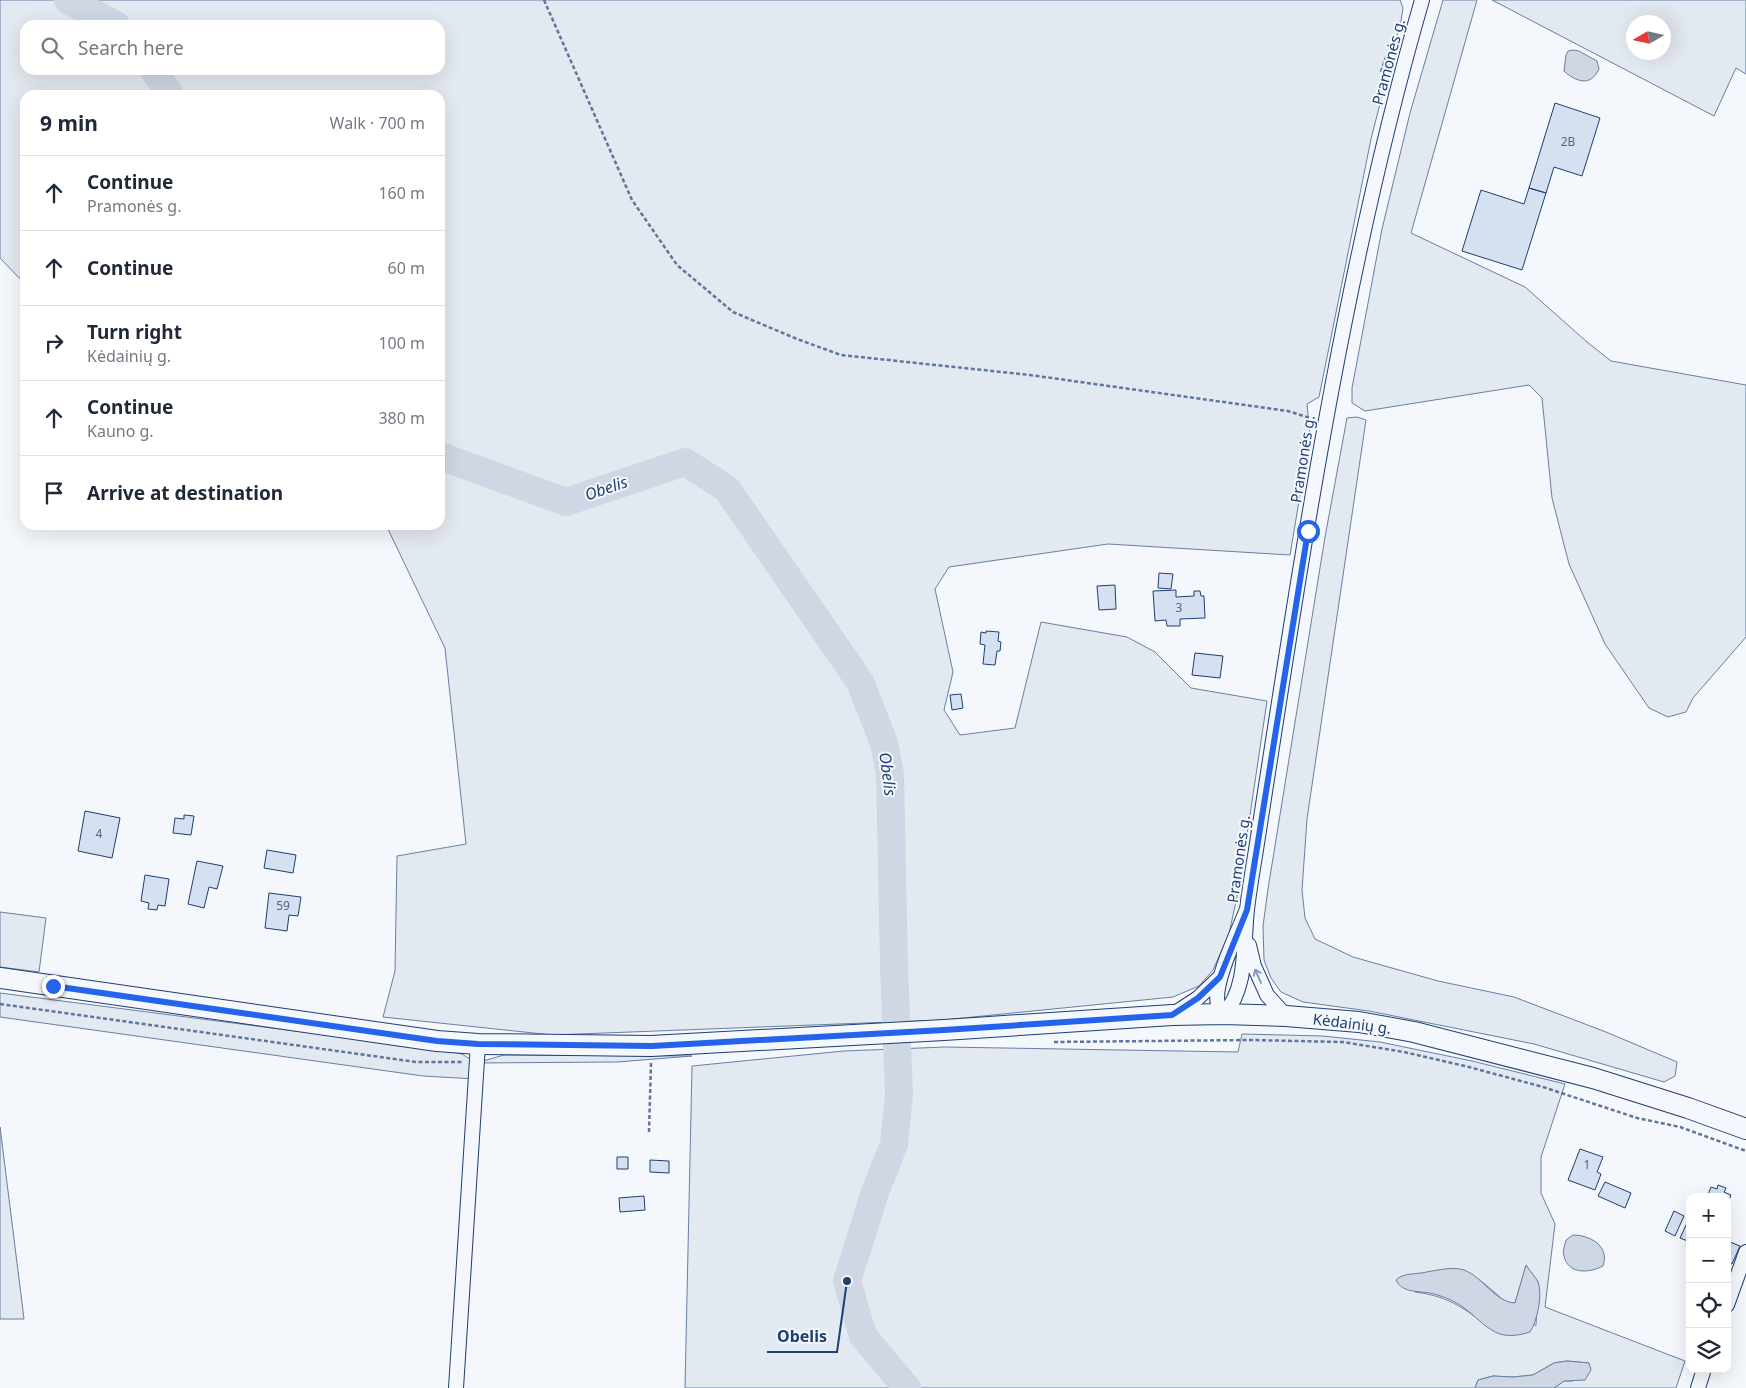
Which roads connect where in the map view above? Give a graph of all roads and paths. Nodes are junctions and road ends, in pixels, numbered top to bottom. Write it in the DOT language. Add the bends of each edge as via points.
graph roads {
  1 [pos="544,0"];
  2 [pos="1422,0"];
  3 [pos="1325,424"];
  4 [pos="1247,910"];
  5 [pos="1246,929"];
  6 [pos="1220,977"];
  7 [pos="0,978"];
  8 [pos="1224,1014"];
  9 [pos="1172,1015"];
  10 [pos="1286,1016"];
  11 [pos="1052,1042"];
  12 [pos="478,1044"];
  13 [pos="652,1046"];
  14 [pos="1746,1129"];
  15 [pos="649,1132"];
  16 [pos="1746,1151"];
  17 [pos="1746,1252"];
  18 [pos="1731,1293"];
  19 [pos="1703,1373"];
  20 [pos="456,1388"];
  21 [pos="1698,1388"];
  1 -- 3 [label="path" via="632,200 677,265 733,312 841,355 1030,375 1288,411"];
  2 -- 3 [label="street, Pramonės g." via="1387,132"];
  3 -- 4 [label="street, Pramonės g."];
  4 -- 5 [label="street, Pramonės g."];
  4 -- 6 [label="street"];
  5 -- 8 [label="street, Pramonės g." via="1237,992 1233,1005"];
  10 -- 5 [label="street, one-way" via="1267,995 1261,982"];
  6 -- 8 [label="street" via="1218,1005"];
  6 -- 9 [label="street" via="1198,998"];
  7 -- 12 [label="main road, Kėdainių g." via="428,1040"];
  8 -- 9 [label="main road, Kėdainių g."];
  8 -- 10 [label="main road, Kėdainių g."];
  9 -- 13 [label="main road, Kėdainių g."];
  10 -- 14 [label="main road, Kėdainių g." via="1359,1022 1414,1032 1593,1078"];
  11 -- 16 [label="path" via="1343,1042 1404,1052 1543,1087 1637,1118 1680,1127"];
  12 -- 13 [label="main road, Kėdainių g."];
  12 -- 20 [label="street"];
  13 -- 15 [label="path"];
  17 -- 18 [label="street"];
  19 -- 21 [label="street"];
}
